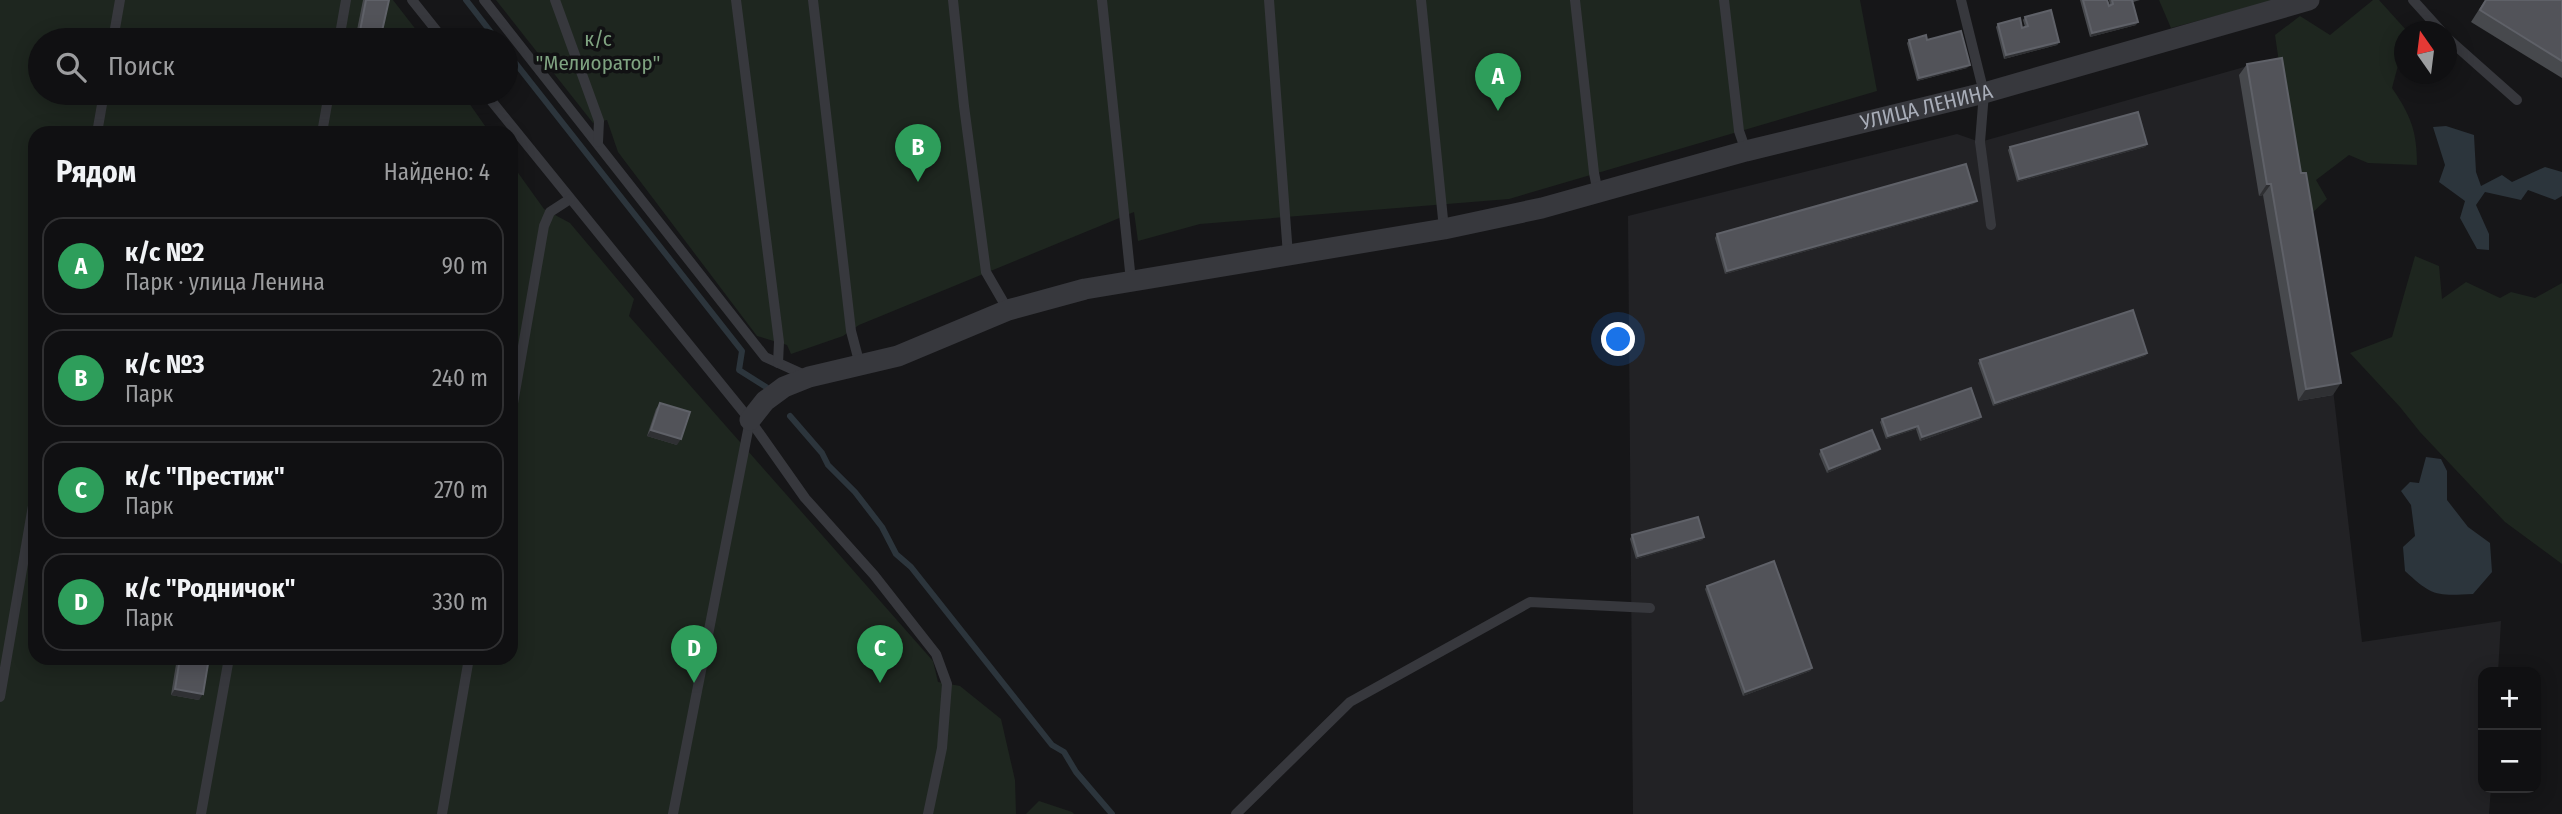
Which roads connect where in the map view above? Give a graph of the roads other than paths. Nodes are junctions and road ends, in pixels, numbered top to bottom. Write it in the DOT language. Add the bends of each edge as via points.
graph roads {
  1 [pos="120,0"];
  2 [pos="346,0"];
  3 [pos="412,0"];
  4 [pos="484,0"];
  5 [pos="555,0"];
  6 [pos="736,0"];
  7 [pos="813,0"];
  8 [pos="953,0"];
  9 [pos="1102,0"];
  10 [pos="1269,0"];
  11 [pos="1421,0"];
  12 [pos="1575,0"];
  13 [pos="1724,0"];
  14 [pos="1961,0"];
  15 [pos="2309,0"];
  16 [pos="2413,0"];
  17 [pos="2432,21"];
  18 [pos="115,28"];
  19 [pos="341,28"];
  20 [pos="434,28"];
  21 [pos="506,28"];
  22 [pos="518,42"];
  23 [pos="2457,47"];
  24 [pos="1984,93"];
  25 [pos="2517,100"];
  26 [pos="102,105"];
  27 [pos="327,105"];
  28 [pos="495,105"];
  29 [pos="98,126"];
  30 [pos="323,126"];
  31 [pos="511,126"];
  32 [pos="518,134"];
  33 [pos="598,142"];
  34 [pos="1746,151"];
  35 [pos="1598,193"];
  36 [pos="570,199"];
  37 [pos="1991,225"];
  38 [pos="1444,229"];
  39 [pos="1289,255"];
  40 [pos="1131,281"];
  41 [pos="1008,310"];
  42 [pos="778,363"];
  43 [pos="860,365"];
  44 [pos="518,375"];
  45 [pos="809,377"];
  46 [pos="750,419"];
  47 [pos="28,534"];
  48 [pos="1650,608"];
  49 [pos="228,665"];
  50 [pos="468,665"];
  51 [pos="0,696"];
  52 [pos="201,814"];
  53 [pos="442,814"];
  54 [pos="673,814"];
  55 [pos="928,814"];
  56 [pos="1236,814"];
  1 -- 18 [label="lane"];
  2 -- 19 [label="lane"];
  3 -- 20 [label="lane"];
  4 -- 21 [label="lane"];
  5 -- 33 [label="lane" via="599,121"];
  6 -- 42 [label="lane"];
  7 -- 43 [label="lane" via="851,331"];
  8 -- 41 [label="lane" via="986,272"];
  9 -- 40 [label="lane"];
  10 -- 39 [label="lane"];
  11 -- 38 [label="lane"];
  12 -- 35 [label="lane"];
  13 -- 34 [label="lane" via="1739,131"];
  14 -- 24 [label="lane"];
  15 -- 24 [label="street, УЛИЦА ЛЕНИНА"];
  16 -- 17 [label="lane"];
  22 -- 33 [label="lane"];
  23 -- 25 [label="lane"];
  24 -- 34 [label="street, УЛИЦА ЛЕНИНА"];
  24 -- 37 [label="lane" via="1980,142"];
  26 -- 29 [label="lane"];
  27 -- 30 [label="lane"];
  28 -- 31 [label="lane"];
  32 -- 36 [label="lane"];
  33 -- 42 [label="lane" via="765,357"];
  34 -- 35 [label="street, УЛИЦА ЛЕНИНА"];
  35 -- 38 [label="street, УЛИЦА ЛЕНИНА"];
  36 -- 44 [label="lane" via="550,212 544,226"];
  36 -- 46 [label="lane"];
  38 -- 39 [label="street, УЛИЦА ЛЕНИНА"];
  39 -- 40 [label="street, УЛИЦА ЛЕНИНА"];
  40 -- 41 [label="street, УЛИЦА ЛЕНИНА"];
  41 -- 43 [label="street, УЛИЦА ЛЕНИНА" via="898,356"];
  42 -- 45 [label="lane"];
  43 -- 45 [label="street, УЛИЦА ЛЕНИНА"];
  45 -- 46 [label="street, УЛИЦА ЛЕНИНА" via="765,401"];
  46 -- 54 [label="lane"];
  46 -- 55 [label="lane" via="805,498 936,654 947,678 942,748"];
  47 -- 51 [label="lane"];
  48 -- 56 [label="lane" via="1530,602 1350,702"];
  49 -- 52 [label="lane"];
  50 -- 53 [label="lane"];
}
